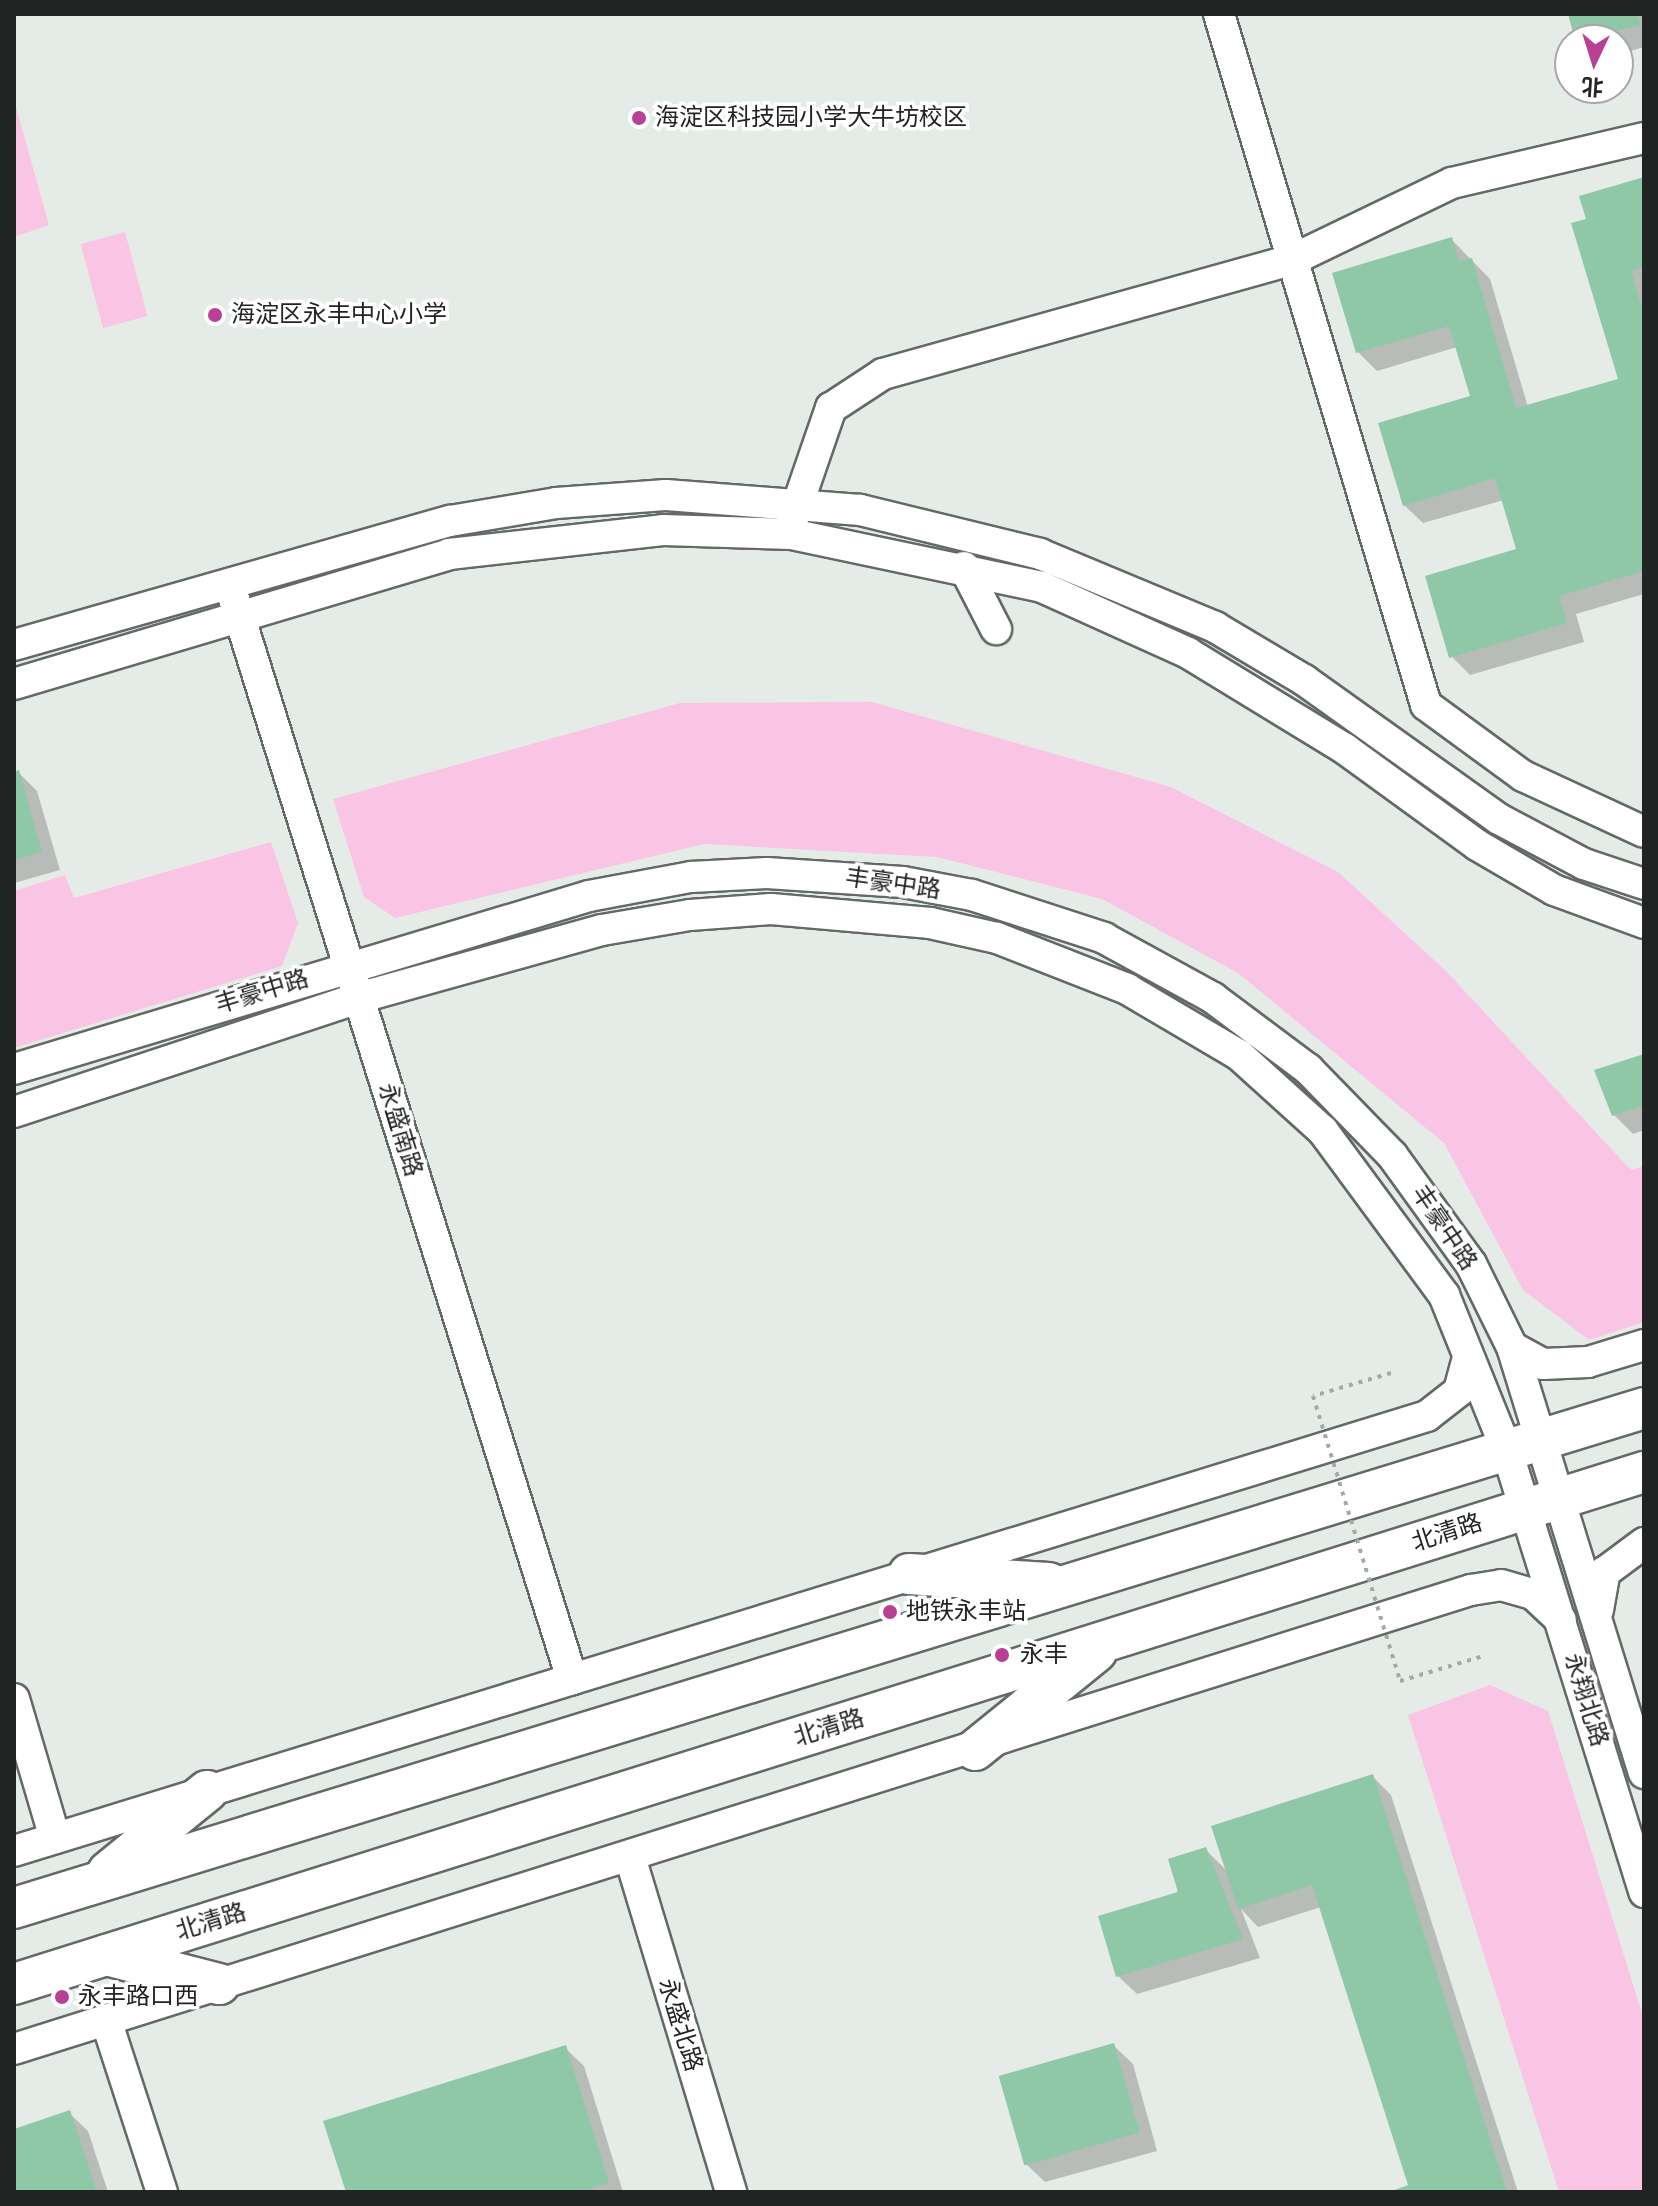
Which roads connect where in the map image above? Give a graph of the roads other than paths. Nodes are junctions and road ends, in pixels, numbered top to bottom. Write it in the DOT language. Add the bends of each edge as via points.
graph roads {
  1 [pos="1219,14"];
  2 [pos="1644,138"];
  3 [pos="1294,259"];
  4 [pos="794,501"];
  5 [pos="791,534"];
  6 [pos="964,567"];
  7 [pos="229,582"];
  8 [pos="240,616"];
  9 [pos="996,629"];
  10 [pos="14,645"];
  11 [pos="14,684"];
  12 [pos="1644,832"];
  13 [pos="1644,884"];
  14 [pos="1644,923"];
  15 [pos="348,965"];
  16 [pos="358,998"];
  17 [pos="14,1069"];
  18 [pos="14,1112"];
  19 [pos="1644,1345"];
  20 [pos="1512,1347"];
  21 [pos="1468,1357"];
  22 [pos="1644,1408"];
  23 [pos="1525,1446"];
  24 [pos="1644,1472"];
  25 [pos="1543,1502"];
  26 [pos="1644,1543"];
  27 [pos="909,1574"];
  28 [pos="1073,1585"];
  29 [pos="1596,1616"];
  30 [pos="1562,1621"];
  31 [pos="1113,1638"];
  32 [pos="572,1679"];
  33 [pos="14,1699"];
  34 [pos="975,1750"];
  35 [pos="1644,1773"];
  36 [pos="207,1791"];
  37 [pos="55,1838"];
  38 [pos="14,1851"];
  39 [pos="630,1857"];
  40 [pos="92,1884"];
  41 [pos="1644,1892"];
  42 [pos="14,1908"];
  43 [pos="106,1955"];
  44 [pos="14,1984"];
  45 [pos="219,1984"];
  46 [pos="106,2020"];
  47 [pos="14,2049"];
  48 [pos="162,2192"];
  49 [pos="731,2192"];
  1 -- 3 [label="street"];
  2 -- 3 [label="street" via="1452,183"];
  3 -- 4 [label="street" via="883,374 831,408"];
  3 -- 12 [label="street" via="1426,705 1523,776"];
  4 -- 5 [label="street"];
  4 -- 7 [label="street" via="666,495 556,503 450,521"];
  4 -- 13 [label="street" via="960,532 1128,586 1304,680 1499,819 1584,864"];
  5 -- 6 [label="street"];
  5 -- 8 [label="street" via="663,530 541,538 449,554"];
  6 -- 9 [label="street"];
  6 -- 14 [label="street" via="1042,587 1188,653 1345,749 1490,853 1554,890"];
  7 -- 8 [label="street, 永盛南路"];
  7 -- 10 [label="street"];
  8 -- 11 [label="street"];
  8 -- 15 [label="street, 永盛南路"];
  15 -- 16 [label="street, 永盛南路"];
  15 -- 17 [label="street, 丰豪中路"];
  15 -- 20 [label="street, 丰豪中路" via="589,896 691,877 767,873 903,882 1043,915 1162,967 1308,1069 1435,1211"];
  16 -- 18 [label="street, 丰豪中路"];
  16 -- 21 [label="street, 丰豪中路" via="602,930 690,915 846,913 997,938 1190,1022 1280,1091 1367,1182 1411,1241 1444,1295"];
  16 -- 32 [label="street, 永盛南路"];
  19 -- 20 [label="street" via="1588,1362 1543,1364"];
  20 -- 23 [label="street, 丰豪中路"];
  21 -- 23 [label="street, 丰豪中路"];
  21 -- 27 [label="street" via="1459,1391 1427,1416"];
  22 -- 23 [label="main road"];
  23 -- 25 [label="street"];
  23 -- 28 [label="main road"];
  24 -- 25 [label="main road, 北清路"];
  25 -- 29 [label="street, 永翔北路"];
  25 -- 30 [label="street, 永翔北路"];
  25 -- 31 [label="main road, 北清路"];
  26 -- 29 [label="street" via="1605,1572"];
  27 -- 28 [label="main road"];
  27 -- 32 [label="street"];
  28 -- 40 [label="main road"];
  29 -- 35 [label="street, 永翔北路"];
  30 -- 34 [label="street" via="1533,1594 1501,1585 1471,1590"];
  30 -- 41 [label="street, 永翔北路"];
  31 -- 34 [label="main road"];
  31 -- 43 [label="main road, 北清路"];
  32 -- 36 [label="street"];
  33 -- 37 [label="street"];
  34 -- 39 [label="street"];
  36 -- 37 [label="street"];
  36 -- 40 [label="main road"];
  37 -- 38 [label="street"];
  39 -- 45 [label="street"];
  39 -- 49 [label="street, 永盛北路"];
  40 -- 42 [label="main road"];
  43 -- 44 [label="main road, 北清路"];
  43 -- 45 [label="main road"];
  45 -- 46 [label="street"];
  46 -- 47 [label="street"];
  46 -- 48 [label="street"];
}
